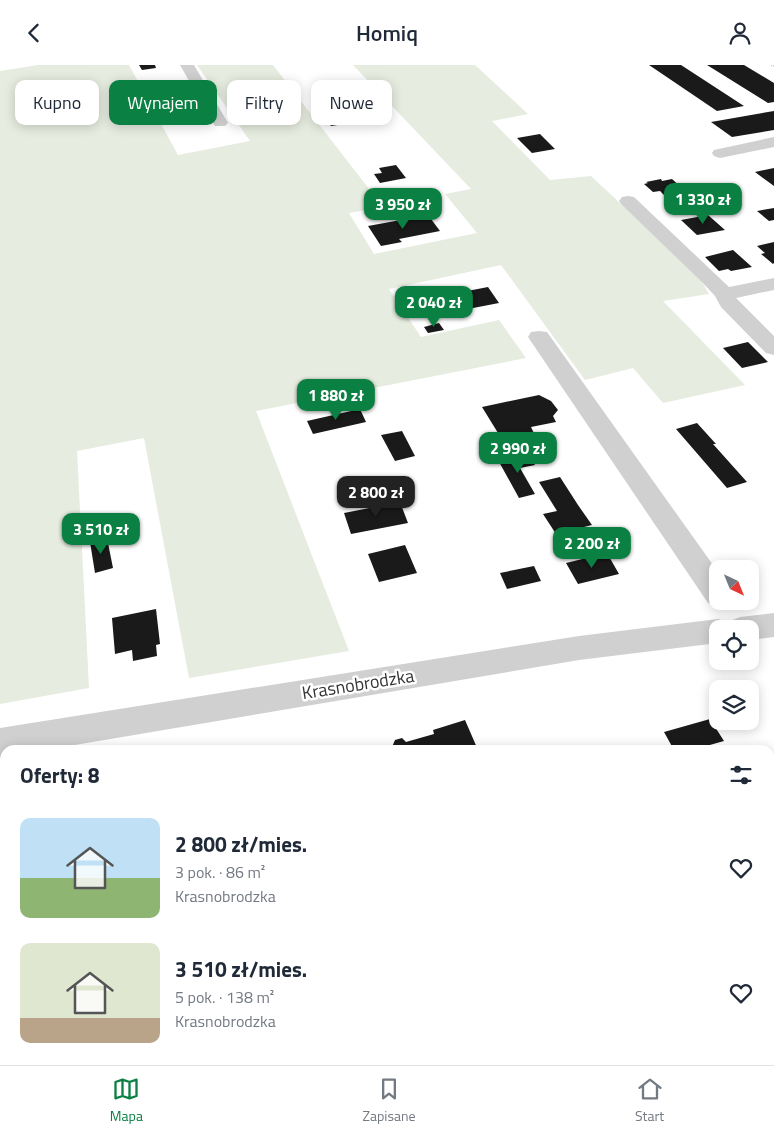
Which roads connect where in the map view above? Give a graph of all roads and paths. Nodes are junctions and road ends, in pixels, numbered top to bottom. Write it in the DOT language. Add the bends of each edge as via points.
graph roads {
  1 [pos="187,65"];
  2 [pos="220,123"];
  3 [pos="774,142"];
  4 [pos="720,153"];
  5 [pos="628,201"];
  6 [pos="774,284"];
  7 [pos="724,294"];
  8 [pos="539,337"];
  9 [pos="774,349"];
  10 [pos="709,582"];
  11 [pos="774,625"];
  12 [pos="759,627"];
  13 [pos="709,632"];
  14 [pos="74,740"];
  15 [pos="0,743"];
  1 -- 2 [label="street"];
  3 -- 4 [label="street"];
  5 -- 7 [label="street"];
  6 -- 7 [label="street"];
  7 -- 9 [label="street" via="728,303"];
  8 -- 10 [label="street"];
  11 -- 12 [label="street"];
  13 -- 14 [label="street, Krasnobrodzka" via="579,648"];
  14 -- 15 [label="street, Krasnobrodzka"];
}
